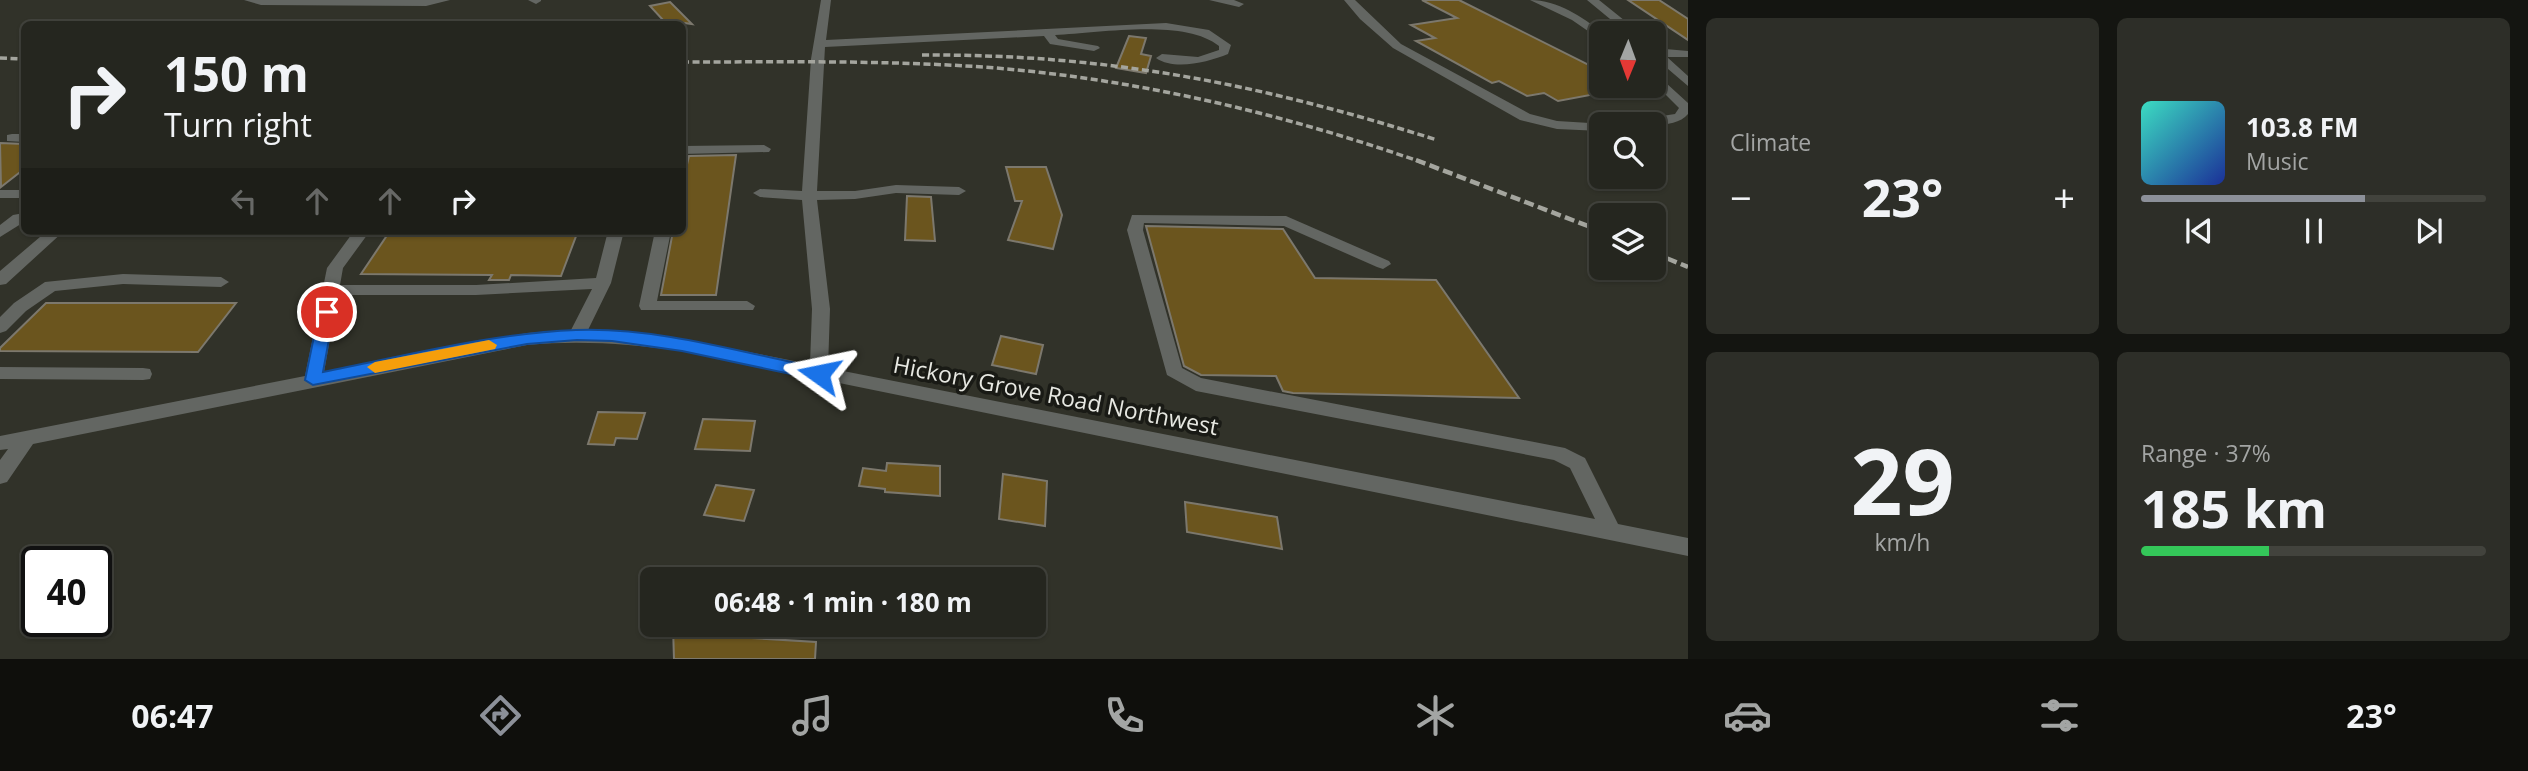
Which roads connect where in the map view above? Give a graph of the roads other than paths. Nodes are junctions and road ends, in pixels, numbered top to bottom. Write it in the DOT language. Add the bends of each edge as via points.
graph roads {
  1 [pos="249,0"];
  2 [pos="445,0"];
  3 [pos="826,0"];
  4 [pos="1214,0"];
  5 [pos="1349,0"];
  6 [pos="1535,0"];
  7 [pos="1592,0"];
  8 [pos="341,2"];
  9 [pos="1239,5"];
  10 [pos="1618,21"];
  11 [pos="1589,29"];
  12 [pos="1047,33"];
  13 [pos="820,44"];
  14 [pos="1094,48"];
  15 [pos="1666,53"];
  16 [pos="1688,54"];
  17 [pos="1163,58"];
  18 [pos="1666,62"];
  19 [pos="1688,82"];
  20 [pos="1666,88"];
  21 [pos="1666,119"];
  22 [pos="1589,126"];
  23 [pos="764,149"];
  24 [pos="686,150"];
  25 [pos="959,191"];
  26 [pos="760,193"];
  27 [pos="0,194"];
  28 [pos="21,194"];
  29 [pos="809,196"];
  30 [pos="21,218"];
  31 [pos="0,232"];
  32 [pos="51,235"];
  33 [pos="359,235"];
  34 [pos="616,235"];
  35 [pos="662,235"];
  36 [pos="1383,264"];
  37 [pos="0,280"];
  38 [pos="221,282"];
  39 [pos="603,283"];
  40 [pos="331,290"];
  41 [pos="747,306"];
  42 [pos="0,327"];
  43 [pos="577,335"];
  44 [pos="0,373"];
  45 [pos="143,374"];
  46 [pos="819,374"];
  47 [pos="313,380"];
  48 [pos="26,438"];
  49 [pos="0,443"];
  50 [pos="0,477"];
  51 [pos="1611,531"];
  52 [pos="1688,547"];
  1 -- 8 [label="street"];
  2 -- 8 [label="street"];
  3 -- 13 [label="street"];
  4 -- 9 [label="street"];
  5 -- 22 [label="street" via="1397,46 1525,117"];
  6 -- 11 [label="street"];
  7 -- 10 [label="street"];
  12 -- 13 [label="street"];
  12 -- 14 [label="street" via="1054,42"];
  12 -- 17 [label="street" via="1183,27 1208,32 1225,45 1224,52 1199,61"];
  13 -- 29 [label="street"];
  15 -- 16 [label="street"];
  18 -- 19 [label="street"];
  20 -- 21 [label="street" via="1686,108 1679,117"];
  23 -- 24 [label="street"];
  25 -- 29 [label="street" via="896,189"];
  26 -- 29 [label="street"];
  27 -- 28 [label="street"];
  29 -- 46 [label="street" via="821,309"];
  30 -- 31 [label="street"];
  32 -- 37 [label="street"];
  33 -- 40 [label="street" via="335,268"];
  34 -- 39 [label="street"];
  35 -- 41 [label="street" via="647,306"];
  36 -- 51 [label="street" via="1286,221 1137,218 1135,230 1174,371 1196,384 1558,453 1577,463"];
  38 -- 42 [label="street" via="122,279 51,286"];
  39 -- 40 [label="street" via="476,290"];
  39 -- 43 [label="street"];
  40 -- 47 [label="street"];
  43 -- 46 [label="street, Hickory Grove Road Northwest" via="682,345"];
  43 -- 47 [label="street, Hickory Grove Road Northwest" via="514,341"];
  44 -- 45 [label="street"];
  46 -- 51 [label="street, Hickory Grove Road Northwest"];
  47 -- 48 [label="street, Hickory Grove Road Northwest"];
  48 -- 49 [label="street, Hickory Grove Road Northwest"];
  48 -- 50 [label="street"];
  51 -- 52 [label="street, Hickory Grove Road Northwest"];
}
